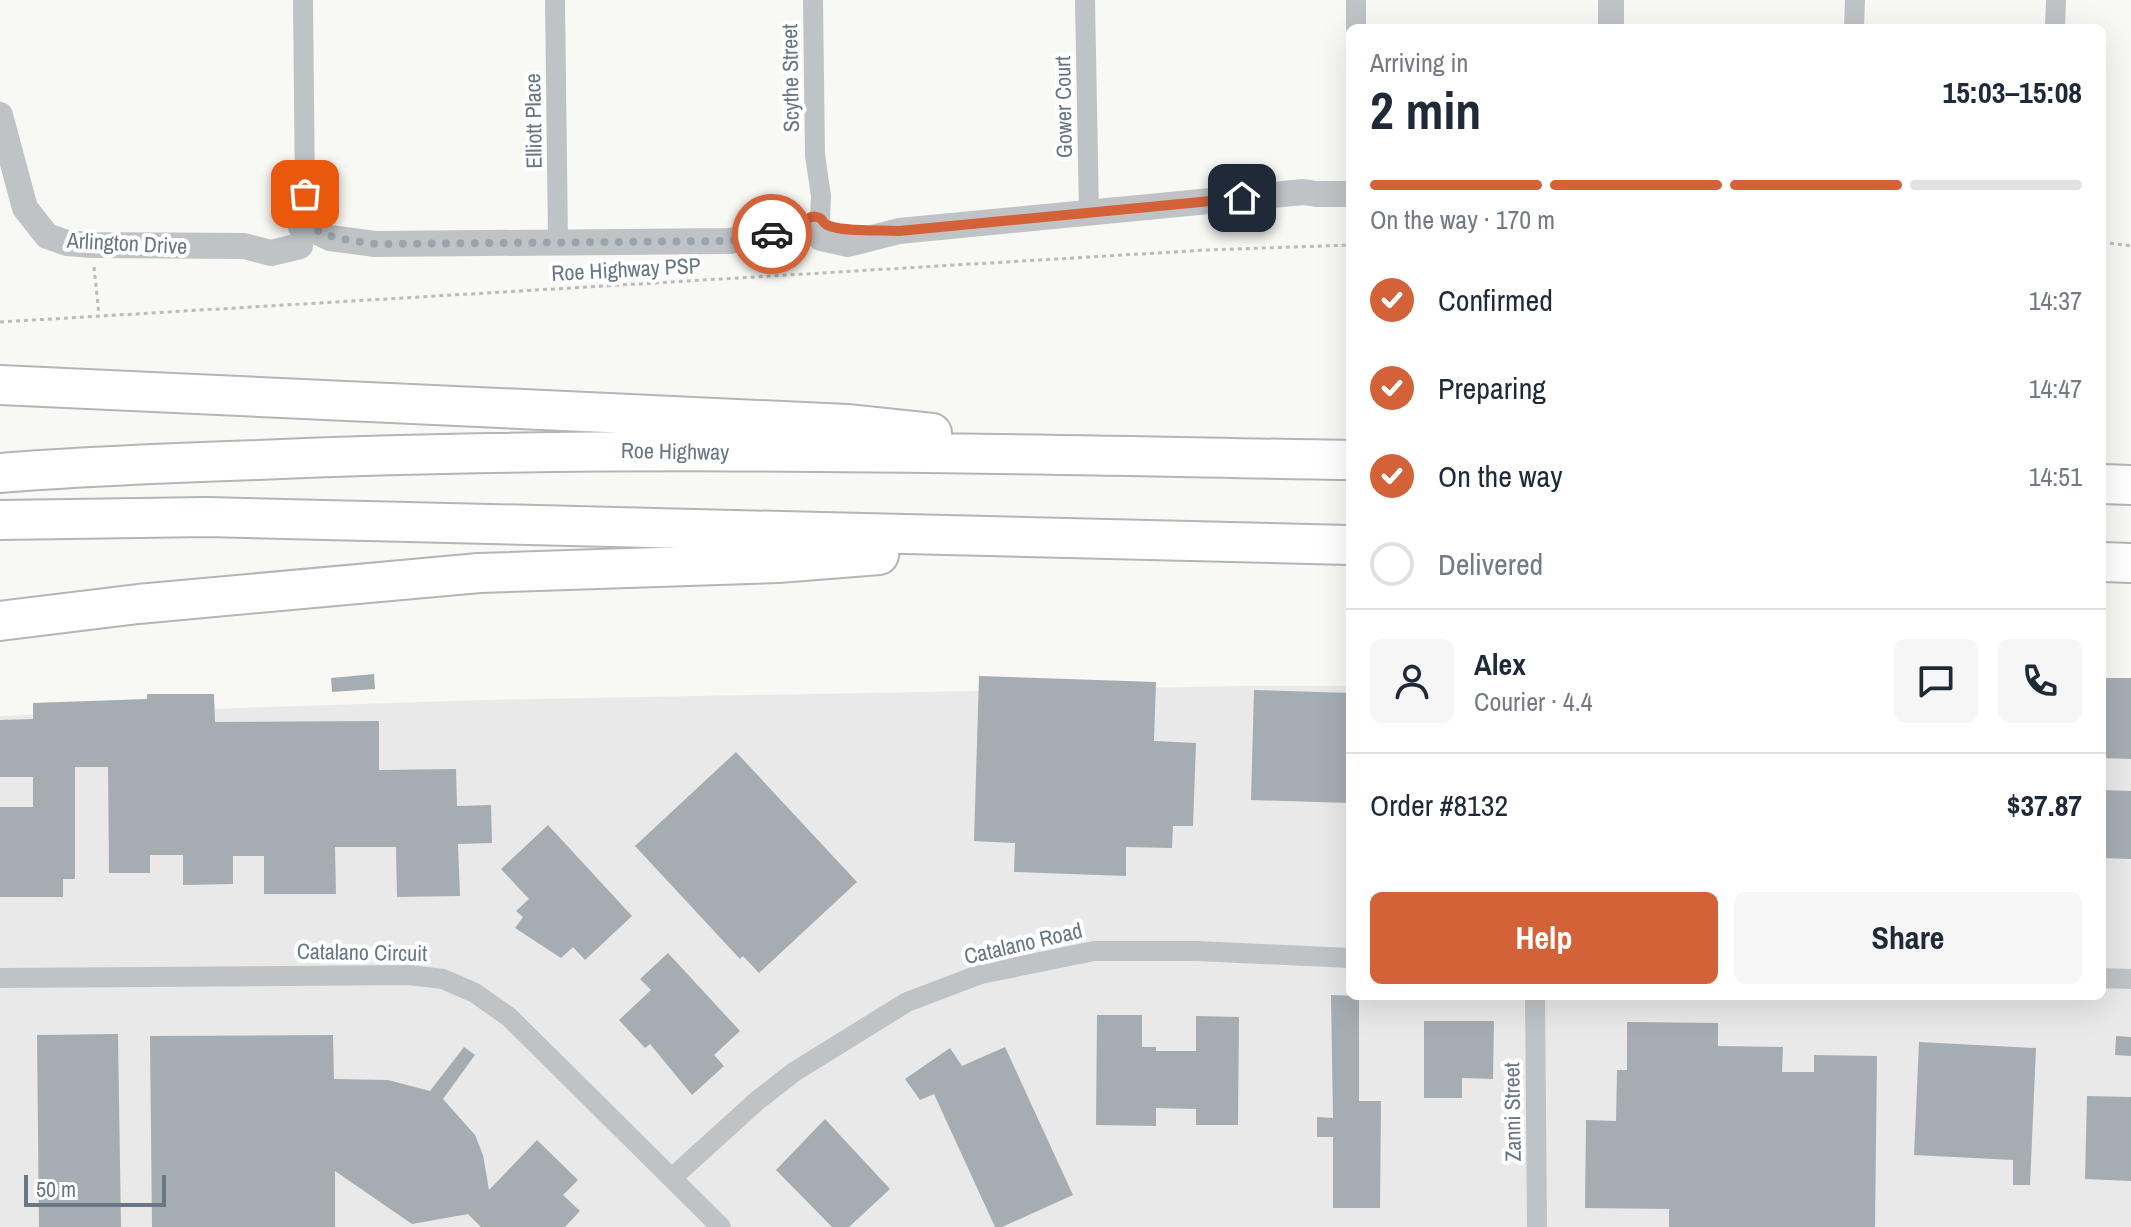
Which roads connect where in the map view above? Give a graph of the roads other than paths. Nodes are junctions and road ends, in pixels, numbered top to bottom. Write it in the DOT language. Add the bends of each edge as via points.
graph roads {
  1 [pos="303,0"];
  2 [pos="555,0"];
  3 [pos="813,0"];
  4 [pos="1085,0"];
  5 [pos="1356,0"];
  6 [pos="1611,0"];
  7 [pos="1855,0"];
  8 [pos="2056,0"];
  9 [pos="1356,24"];
  10 [pos="1611,24"];
  11 [pos="1854,24"];
  12 [pos="2055,24"];
  13 [pos="0,115"];
  14 [pos="1346,187"];
  15 [pos="11,194"];
  16 [pos="1089,212"];
  17 [pos="814,227"];
  18 [pos="306,235"];
  19 [pos="558,242"];
  20 [pos="0,385"];
  21 [pos="1156,457"];
  22 [pos="1346,460"];
  23 [pos="0,473"];
  24 [pos="2106,484"];
  25 [pos="2131,485"];
  26 [pos="0,520"];
  27 [pos="1085,539"];
  28 [pos="1346,545"];
  29 [pos="2106,562"];
  30 [pos="2131,563"];
  31 [pos="0,621"];
  32 [pos="1346,958"];
  33 [pos="0,978"];
  34 [pos="2106,978"];
  35 [pos="2131,979"];
  36 [pos="1535,1000"];
  37 [pos="673,1177"];
  38 [pos="721,1227"];
  39 [pos="1537,1227"];
  1 -- 18 [label="street" via="305,194 312,205"];
  2 -- 19 [label="street, Elliott Place"];
  3 -- 17 [label="street, Scythe Street" via="815,155 821,196"];
  4 -- 16 [label="street, Gower Court"];
  5 -- 9 [label="street"];
  6 -- 10 [label="street"];
  7 -- 11 [label="street"];
  8 -- 12 [label="street"];
  13 -- 15 [label="street, Arlington Drive"];
  14 -- 16 [label="street, Arlington Drive"];
  15 -- 18 [label="street, Arlington Drive" via="47,236 67,243 244,246 271,253"];
  16 -- 17 [label="street, Arlington Drive" via="899,231"];
  17 -- 19 [label="street, Arlington Drive" via="792,245"];
  18 -- 19 [label="street, Arlington Drive" via="375,244"];
  20 -- 21 [label="highway" via="847,424"];
  21 -- 22 [label="highway, Roe Highway"];
  21 -- 23 [label="highway, Roe Highway" via="538,451"];
  24 -- 25 [label="highway"];
  26 -- 27 [label="highway" via="207,517"];
  27 -- 28 [label="highway"];
  27 -- 31 [label="highway" via="778,563 479,573"];
  29 -- 30 [label="highway"];
  32 -- 37 [label="street, Catalano Road" via="1094,951 981,974 907,1002 794,1072"];
  33 -- 37 [label="street, Catalano Circuit" via="349,974 443,979 509,1017"];
  34 -- 35 [label="street"];
  36 -- 39 [label="street, Zanni Street"];
  37 -- 38 [label="street, Catalano Circuit"];
}
